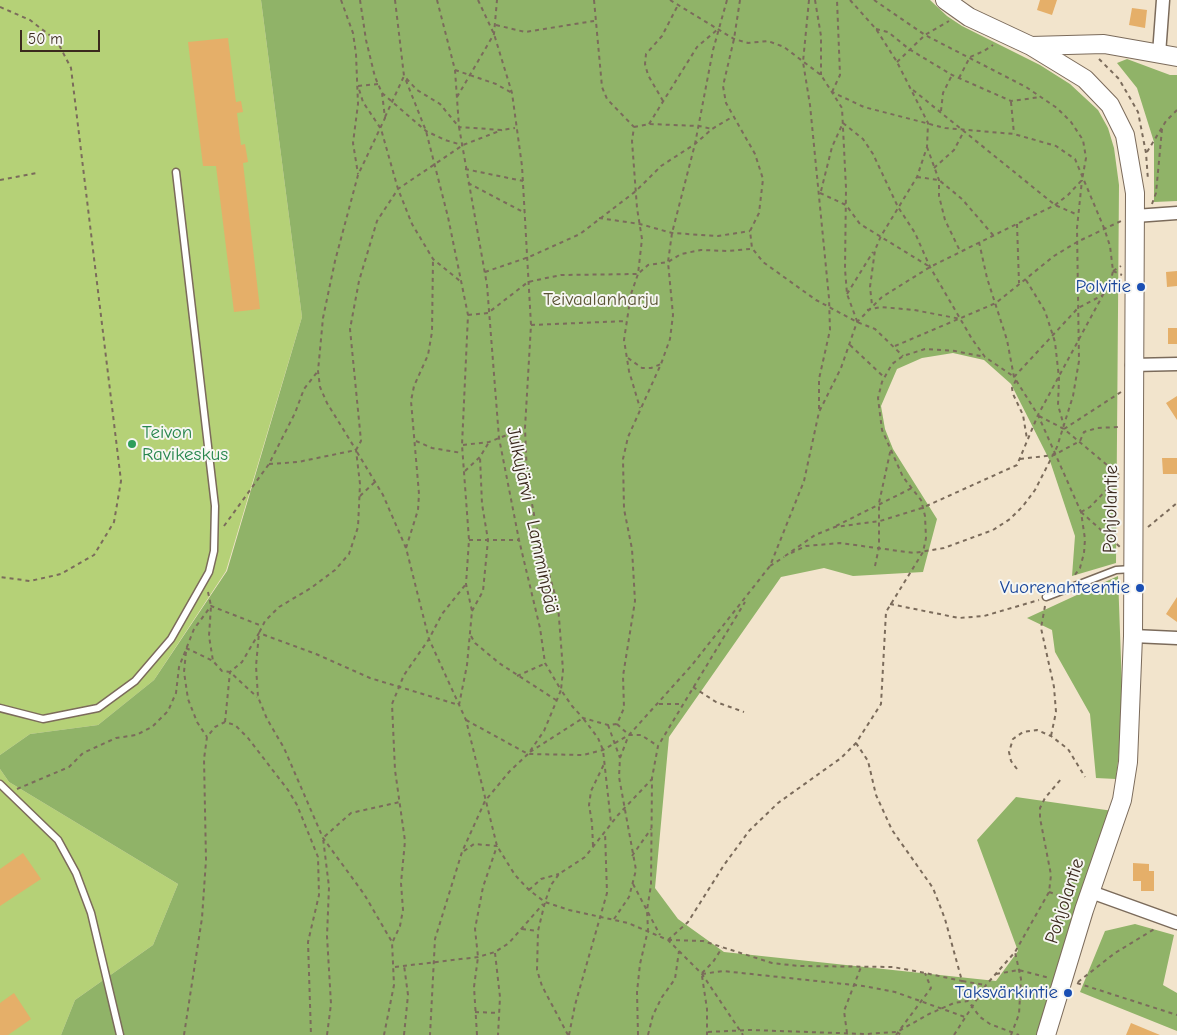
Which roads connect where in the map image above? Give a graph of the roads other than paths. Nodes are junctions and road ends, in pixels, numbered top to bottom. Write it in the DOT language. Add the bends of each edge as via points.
graph roads {
  1 [pos="945,0"];
  2 [pos="1163,0"];
  3 [pos="1031,46"];
  4 [pos="1159,54"];
  5 [pos="1177,57"];
  6 [pos="176,172"];
  7 [pos="1177,213"];
  8 [pos="1136,217"];
  9 [pos="1132,364"];
  10 [pos="1177,364"];
  11 [pos="1132,562"];
  12 [pos="1046,597"];
  13 [pos="1133,636"];
  14 [pos="1177,638"];
  15 [pos="0,708"];
  16 [pos="0,784"];
  17 [pos="1088,898"];
  18 [pos="1174,922"];
  19 [pos="120,1035"];
  20 [pos="1046,1035"];
  1 -- 3 [label="main road, Pohjolantie" via="969,17"];
  2 -- 4 [label="street"];
  3 -- 4 [label="main road" via="1086,43"];
  3 -- 8 [label="main road, Pohjolantie" via="1085,79 1113,110 1130,153"];
  4 -- 5 [label="main road"];
  6 -- 15 [label="lane" via="215,506 214,551 208,572 171,638 135,681 98,708 43,719"];
  7 -- 8 [label="street"];
  8 -- 9 [label="main road, Pohjolantie"];
  9 -- 10 [label="street"];
  9 -- 11 [label="main road, Pohjolantie" via="1128,392 1133,426"];
  11 -- 12 [label="lane"];
  11 -- 13 [label="main road, Pohjolantie"];
  13 -- 14 [label="street"];
  13 -- 17 [label="main road, Pohjolantie" via="1130,742 1124,790"];
  16 -- 19 [label="lane" via="58,840 76,873 91,913"];
  17 -- 18 [label="street"];
  17 -- 20 [label="main road, Pohjolantie" via="1070,982"];
}
